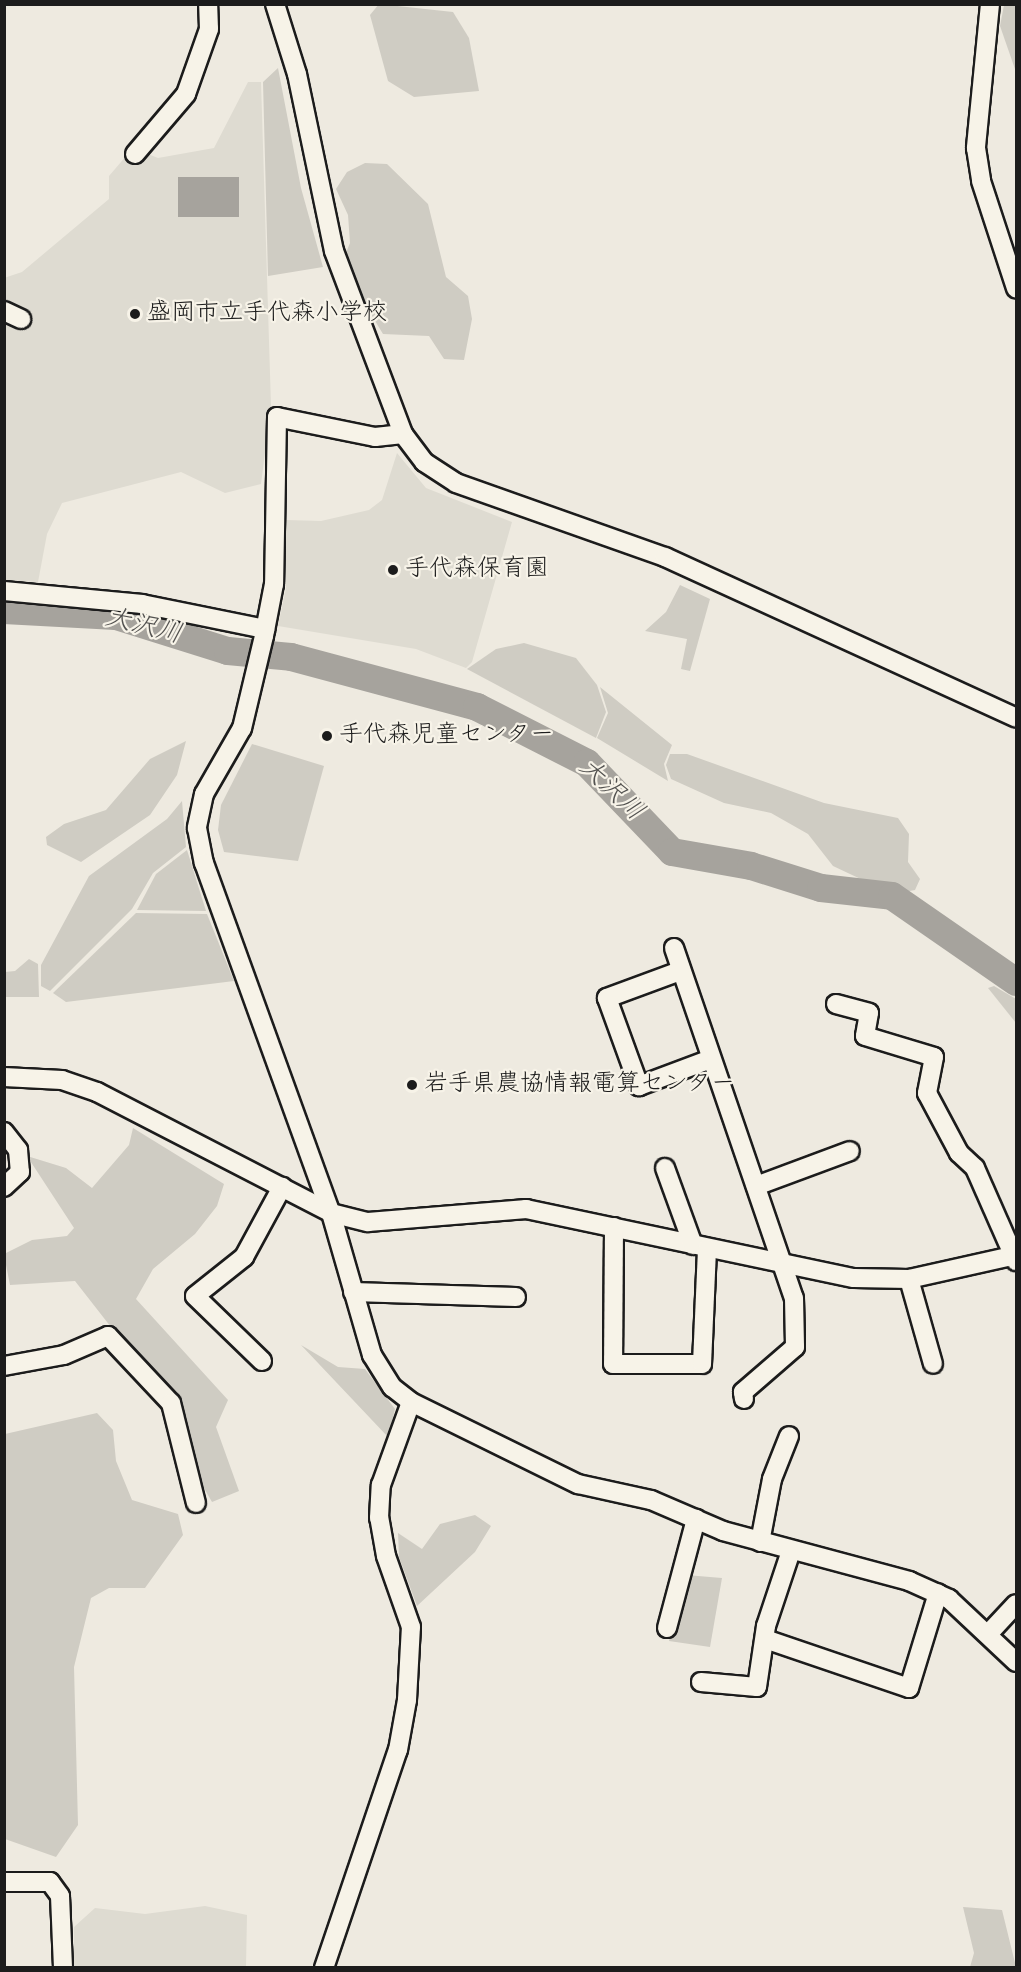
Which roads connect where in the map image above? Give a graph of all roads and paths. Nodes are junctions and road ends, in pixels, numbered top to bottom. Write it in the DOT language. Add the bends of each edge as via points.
graph roads {
  1 [pos="208,4"];
  2 [pos="276,4"];
  3 [pos="990,4"];
  4 [pos="135,154"];
  5 [pos="1017,288"];
  6 [pos="4,311"];
  7 [pos="21,319"];
  8 [pos="403,434"];
  9 [pos="4,591"];
  10 [pos="264,633"];
  11 [pos="1017,718"];
  12 [pos="674,948"];
  13 [pos="680,971"];
  14 [pos="836,1004"];
  15 [pos="711,1059"];
  16 [pos="4,1077"];
  17 [pos="4,1132"];
  18 [pos="850,1151"];
  19 [pos="665,1168"];
  20 [pos="756,1185"];
  21 [pos="282,1186"];
  22 [pos="4,1187"];
  23 [pos="331,1213"];
  24 [pos="614,1227"];
  25 [pos="700,1246"];
  26 [pos="1016,1257"];
  27 [pos="785,1266"];
  28 [pos="909,1279"];
  29 [pos="354,1292"];
  30 [pos="516,1297"];
  31 [pos="262,1360"];
  32 [pos="933,1364"];
  33 [pos="4,1366"];
  34 [pos="744,1399"];
  35 [pos="411,1402"];
  36 [pos="789,1436"];
  37 [pos="196,1503"];
  38 [pos="696,1519"];
  39 [pos="760,1542"];
  40 [pos="791,1551"];
  41 [pos="938,1593"];
  42 [pos="1017,1604"];
  43 [pos="667,1628"];
  44 [pos="990,1632"];
  45 [pos="765,1639"];
  46 [pos="1017,1662"];
  47 [pos="701,1682"];
  48 [pos="4,1882"];
  49 [pos="63,1968"];
  50 [pos="324,1968"];
  1 -- 4 [label="street" via="209,29 186,94"];
  2 -- 8 [label="street" via="297,74 333,251"];
  3 -- 5 [label="street" via="976,148 981,181"];
  6 -- 7 [label="street"];
  8 -- 10 [label="street" via="375,437 277,417 274,585"];
  8 -- 11 [label="street" via="424,462 456,483 665,557"];
  9 -- 10 [label="street" via="142,604"];
  10 -- 23 [label="street" via="242,728 204,794 197,828 204,863"];
  12 -- 13 [label="street"];
  13 -- 15 [label="street"];
  13 -- 15 [label="street" via="607,999 639,1086"];
  14 -- 26 [label="street" via="869,1013 865,1036 934,1057 927,1093 959,1153 975,1168"];
  15 -- 20 [label="street"];
  16 -- 21 [label="street" via="62,1080 97,1092"];
  17 -- 22 [label="street" via="18,1150 20,1172"];
  18 -- 20 [label="street"];
  19 -- 25 [label="street"];
  20 -- 27 [label="street"];
  21 -- 23 [label="street"];
  21 -- 31 [label="street" via="244,1257 195,1296"];
  23 -- 24 [label="street" via="368,1222 429,1221 526,1209"];
  23 -- 29 [label="street"];
  24 -- 25 [label="street"];
  24 -- 25 [label="street" via="613,1364 702,1364"];
  25 -- 27 [label="street"];
  26 -- 28 [label="street"];
  27 -- 28 [label="street" via="854,1278"];
  27 -- 34 [label="street" via="794,1298 795,1347 743,1392"];
  28 -- 32 [label="street"];
  29 -- 30 [label="street"];
  29 -- 35 [label="street" via="372,1355 392,1387"];
  33 -- 37 [label="street" via="64,1355 108,1336 171,1403"];
  35 -- 38 [label="street" via="578,1484 651,1500"];
  35 -- 50 [label="street" via="381,1485 380,1518 386,1556 411,1627 407,1701 398,1750"];
  36 -- 39 [label="street" via="772,1479"];
  38 -- 39 [label="street"];
  38 -- 43 [label="street"];
  39 -- 40 [label="street"];
  40 -- 41 [label="street" via="852,1561"];
  40 -- 45 [label="street"];
  41 -- 44 [label="street"];
  41 -- 45 [label="street" via="909,1688"];
  42 -- 44 [label="street"];
  44 -- 46 [label="street"];
  45 -- 47 [label="street" via="757,1687"];
  48 -- 49 [label="street" via="51,1882 60,1896"];
}
